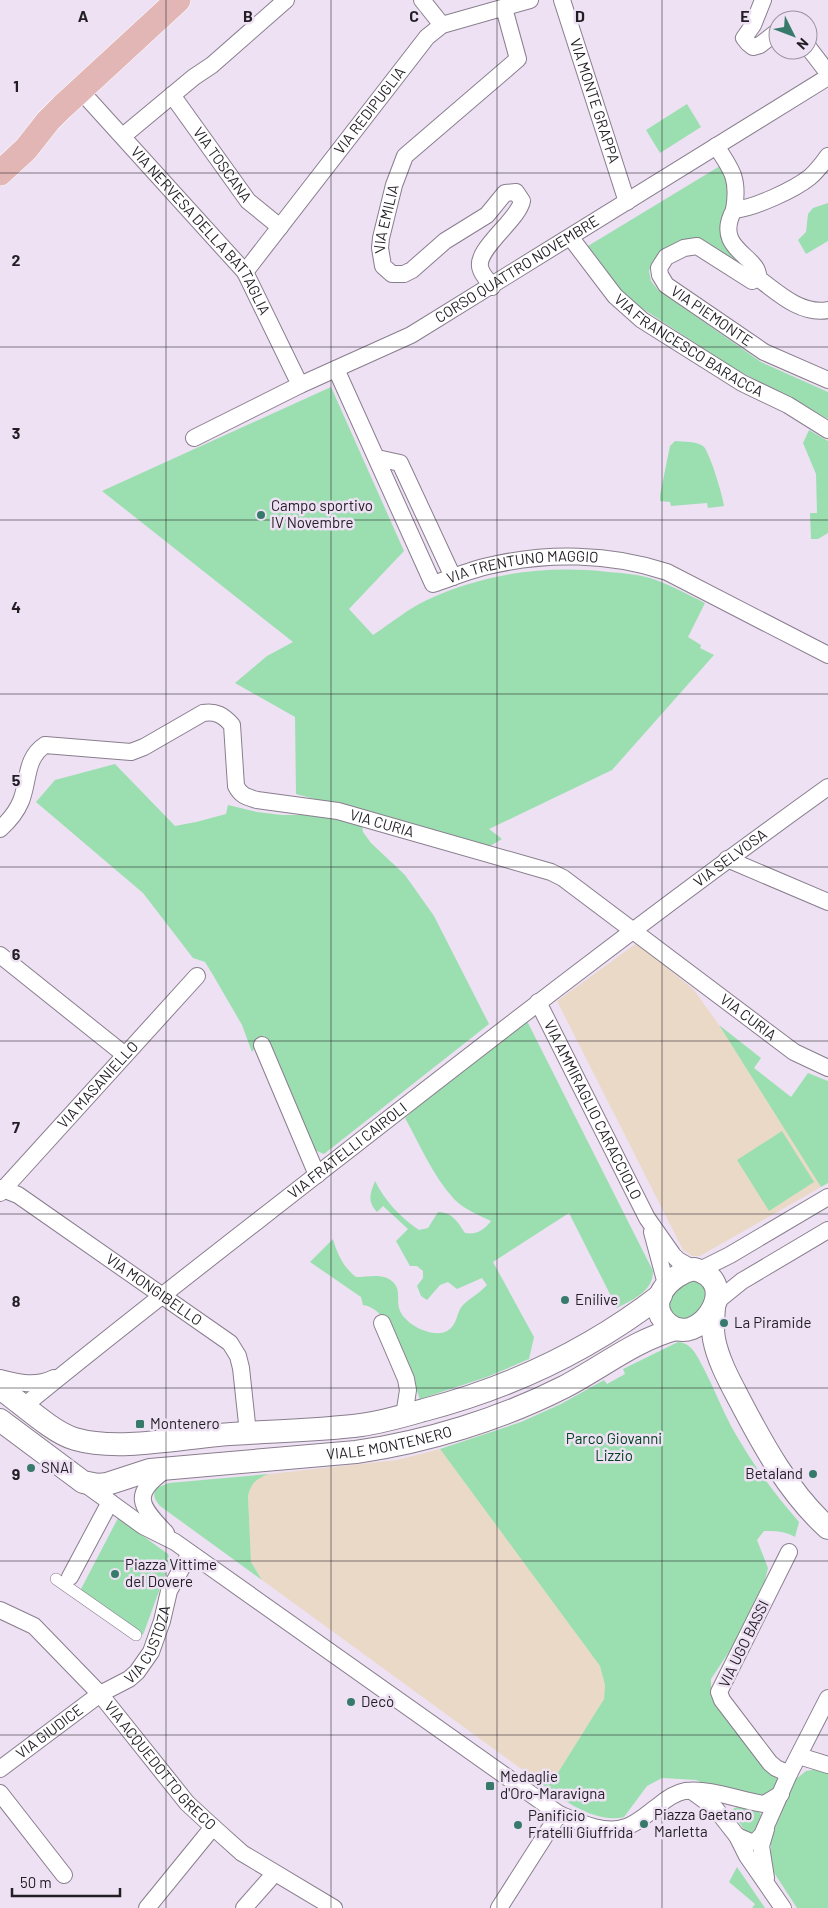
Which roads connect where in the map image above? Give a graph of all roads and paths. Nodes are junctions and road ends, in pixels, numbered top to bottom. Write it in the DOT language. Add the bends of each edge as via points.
graph roads {
  1 [pos="178,0"];
  2 [pos="286,0"];
  3 [pos="422,0"];
  4 [pos="530,0"];
  5 [pos="562,0"];
  6 [pos="763,0"];
  7 [pos="504,8"];
  8 [pos="442,25"];
  9 [pos="768,38"];
  10 [pos="818,60"];
  11 [pos="828,73"];
  12 [pos="828,77"];
  13 [pos="80,90"];
  14 [pos="172,95"];
  15 [pos="48,121"];
  16 [pos="123,136"];
  17 [pos="716,146"];
  18 [pos="0,155"];
  19 [pos="828,156"];
  20 [pos="0,173"];
  21 [pos="627,202"];
  22 [pos="734,210"];
  23 [pos="280,227"];
  24 [pos="571,238"];
  25 [pos="244,272"];
  26 [pos="758,278"];
  27 [pos="492,286"];
  28 [pos="828,310"];
  29 [pos="336,369"];
  30 [pos="828,380"];
  31 [pos="300,385"];
  32 [pos="828,430"];
  33 [pos="194,438"];
  34 [pos="828,655"];
  35 [pos="828,787"];
  36 [pos="0,829"];
  37 [pos="727,860"];
  38 [pos="828,902"];
  39 [pos="633,930"];
  40 [pos="0,955"];
  41 [pos="196,976"];
  42 [pos="538,1002"];
  43 [pos="262,1045"];
  44 [pos="125,1055"];
  45 [pos="828,1068"];
  46 [pos="317,1175"];
  47 [pos="1,1190"];
  48 [pos="828,1197"];
  49 [pos="647,1218"];
  50 [pos="828,1230"];
  51 [pos="697,1270"];
  52 [pos="664,1289"];
  53 [pos="162,1295"];
  54 [pos="715,1305"];
  55 [pos="382,1323"];
  56 [pos="679,1330"];
  57 [pos="65,1372"];
  58 [pos="725,1372"];
  59 [pos="0,1378"];
  60 [pos="0,1388"];
  61 [pos="24,1406"];
  62 [pos="404,1416"];
  63 [pos="0,1420"];
  64 [pos="248,1432"];
  65 [pos="122,1444"];
  66 [pos="167,1469"];
  67 [pos="83,1482"];
  68 [pos="110,1502"];
  69 [pos="828,1528"];
  70 [pos="174,1542"];
  71 [pos="789,1552"];
  72 [pos="190,1553"];
  73 [pos="63,1578"];
  74 [pos="0,1610"];
  75 [pos="136,1635"];
  76 [pos="100,1694"];
  77 [pos="828,1698"];
  78 [pos="798,1756"];
  79 [pos="828,1765"];
  80 [pos="0,1769"];
  81 [pos="789,1774"];
  82 [pos="693,1792"];
  83 [pos="0,1793"];
  84 [pos="781,1794"];
  85 [pos="559,1814"];
  86 [pos="213,1827"];
  87 [pos="766,1827"];
  88 [pos="737,1836"];
  89 [pos="274,1874"];
  90 [pos="64,1875"];
  91 [pos="770,1890"];
  92 [pos="147,1908"];
  93 [pos="244,1908"];
  94 [pos="334,1908"];
  95 [pos="498,1908"];
  96 [pos="783,1908"];
  1 -- 13 [label="main road"];
  2 -- 14 [label="street" via="212,65"];
  3 -- 8 [label="street"];
  4 -- 7 [label="street, VIA REDIPUGLIA"];
  5 -- 21 [label="street, VIA MONTE GRAPPA"];
  6 -- 9 [label="street" via="744,38 753,47"];
  7 -- 8 [label="street, VIA REDIPUGLIA"];
  7 -- 27 [label="street, VIA EMILIA" via="518,59 405,156 394,185 380,248 383,266 392,274 404,274 445,241 486,215 505,193 516,192 522,201 518,212 495,237 480,262 480,269"];
  8 -- 23 [label="street, VIA REDIPUGLIA" via="427,38"];
  10 -- 11 [label="street"];
  12 -- 17 [label="street, CORSO QUATTRO NOVEMBRE"];
  13 -- 15 [label="main road"];
  13 -- 16 [label="street, VIA NERVESA DELLA BATTAGLIA"];
  14 -- 16 [label="street"];
  14 -- 23 [label="street, VIA TOSCANA" via="248,201"];
  15 -- 18 [label="main road"];
  15 -- 20 [label="main road" via="26,149"];
  16 -- 25 [label="street, VIA NERVESA DELLA BATTAGLIA"];
  17 -- 21 [label="street, CORSO QUATTRO NOVEMBRE"];
  17 -- 22 [label="street" via="734,176 737,187"];
  19 -- 22 [label="street" via="811,176 793,187 747,209"];
  21 -- 24 [label="street, CORSO QUATTRO NOVEMBRE"];
  22 -- 26 [label="street" via="727,228 728,235 758,272"];
  23 -- 25 [label="street, VIA REDIPUGLIA"];
  24 -- 27 [label="street, CORSO QUATTRO NOVEMBRE"];
  24 -- 32 [label="street, VIA FRANCESCO BARACCA" via="615,296 642,320 742,384"];
  25 -- 31 [label="street, VIA NERVESA DELLA BATTAGLIA"];
  26 -- 28 [label="street" via="796,304"];
  26 -- 30 [label="street, VIA PIEMONTE" via="752,281 697,246 666,256 659,268 666,285 764,352"];
  27 -- 29 [label="street, CORSO QUATTRO NOVEMBRE" via="411,335"];
  29 -- 31 [label="street, CORSO QUATTRO NOVEMBRE"];
  29 -- 34 [label="street, VIA TRENTUNO MAGGIO" via="377,458 400,462 453,577 488,566 537,557 578,556 645,565 704,590"];
  31 -- 33 [label="street, CORSO QUATTRO NOVEMBRE"];
  35 -- 37 [label="street, VIA SELVOSA"];
  36 -- 39 [label="street, VIA CURIA" via="16,812 30,761 45,745 131,752 203,713 212,712 232,725 236,786 246,797 338,811 551,872"];
  37 -- 38 [label="street"];
  37 -- 39 [label="street, VIA SELVOSA"];
  39 -- 42 [label="street, VIA FRATELLI CAIROLI"];
  39 -- 45 [label="street, VIA CURIA" via="794,1052"];
  40 -- 44 [label="street"];
  41 -- 44 [label="street, VIA MASANIELLO"];
  42 -- 46 [label="street, VIA FRATELLI CAIROLI"];
  42 -- 49 [label="street, VIA AMMIRAGLIO CARACCIOLO"];
  43 -- 46 [label="street"];
  44 -- 47 [label="street, VIA MASANIELLO"];
  46 -- 53 [label="street, VIA FRATELLI CAIROLI"];
  47 -- 53 [label="street, VIA MONGIBELLO" via="18,1195"];
  48 -- 51 [label="street" via="730,1255"];
  49 -- 51 [label="street" via="673,1255"];
  49 -- 52 [label="street"];
  50 -- 54 [label="street" via="742,1281"];
  51 -- 52 [label="main road" via="680,1273"];
  51 -- 54 [label="main road" via="711,1277 716,1289"];
  52 -- 56 [label="main road" via="658,1303 662,1317"];
  52 -- 62 [label="main road, VIALE MONTENERO" via="646,1306 575,1350 518,1379 465,1399"];
  53 -- 57 [label="street, VIA FRATELLI CAIROLI"];
  53 -- 64 [label="street, VIA MONGIBELLO" via="230,1343 241,1368"];
  54 -- 56 [label="main road" via="695,1327"];
  54 -- 58 [label="main road" via="714,1341"];
  55 -- 62 [label="street" via="406,1379 408,1390"];
  56 -- 58 [label="main road" via="705,1347"];
  56 -- 66 [label="main road, VIALE MONTENERO" via="651,1337 538,1399 476,1423 386,1448"];
  57 -- 59 [label="street" via="40,1383"];
  57 -- 61 [label="street"];
  58 -- 69 [label="main road" via="760,1439 785,1478"];
  60 -- 61 [label="main road, VIALE MONTENERO"];
  61 -- 65 [label="main road, VIALE MONTENERO" via="61,1434 83,1441"];
  62 -- 64 [label="main road, VIALE MONTENERO" via="331,1429"];
  63 -- 67 [label="main road"];
  64 -- 65 [label="main road, VIALE MONTENERO"];
  65 -- 67 [label="main road" via="80,1457 78,1466"];
  66 -- 67 [label="main road, VIALE MONTENERO" via="150,1470 107,1484"];
  66 -- 70 [label="street" via="148,1484 143,1501 150,1516"];
  67 -- 68 [label="street"];
  68 -- 70 [label="street" via="143,1526"];
  68 -- 73 [label="street"];
  70 -- 72 [label="street"];
  71 -- 81 [label="street, VIA UGO BASSI" via="720,1692 722,1700 770,1763"];
  72 -- 76 [label="street, VIA CUSTOZA" via="169,1591 162,1621 144,1663 128,1680"];
  72 -- 85 [label="street"];
  73 -- 75 [label="street"];
  74 -- 76 [label="street, VIA ACQUEDOTTO GRECO" via="34,1626"];
  76 -- 80 [label="street, VIA GIUDICE"];
  76 -- 86 [label="street, VIA ACQUEDOTTO GRECO" via="188,1803"];
  77 -- 78 [label="street"];
  78 -- 79 [label="street"];
  78 -- 81 [label="street"];
  81 -- 84 [label="street"];
  82 -- 84 [label="street" via="709,1792 764,1804"];
  82 -- 85 [label="street" via="672,1796 632,1824 616,1829 593,1826"];
  82 -- 88 [label="street" via="715,1808"];
  83 -- 90 [label="street"];
  84 -- 87 [label="street"];
  85 -- 95 [label="street"];
  86 -- 89 [label="street, VIA ACQUEDOTTO GRECO" via="242,1853"];
  86 -- 92 [label="street"];
  87 -- 88 [label="street" via="756,1841"];
  87 -- 91 [label="street" via="761,1857"];
  88 -- 91 [label="street"];
  89 -- 93 [label="street"];
  89 -- 94 [label="street, VIA ACQUEDOTTO GRECO"];
  91 -- 96 [label="street"];
}
